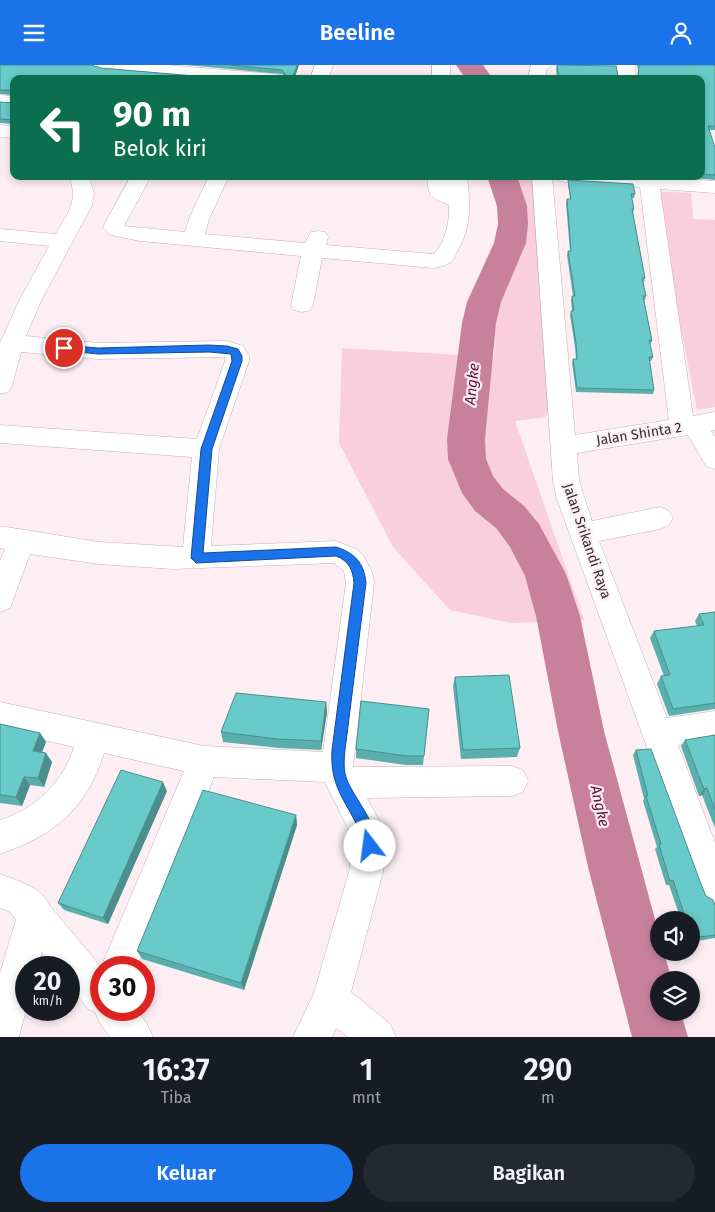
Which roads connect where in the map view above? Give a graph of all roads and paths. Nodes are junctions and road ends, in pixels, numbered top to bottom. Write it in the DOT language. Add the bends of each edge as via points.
graph roads {
  1 [pos="102,65"];
  2 [pos="226,75"];
  3 [pos="80,180"];
  4 [pos="139,180"];
  5 [pos="216,180"];
  6 [pos="437,180"];
  7 [pos="457,180"];
  8 [pos="542,180"];
  9 [pos="641,180"];
  10 [pos="715,187"];
  11 [pos="460,202"];
  12 [pos="0,235"];
  13 [pos="189,236"];
  14 [pos="64,241"];
  15 [pos="316,243"];
  16 [pos="302,305"];
  17 [pos="12,343"];
  18 [pos="0,386"];
  19 [pos="697,424"];
  20 [pos="0,434"];
  21 [pos="564,446"];
  22 [pos="206,449"];
  23 [pos="715,459"];
  24 [pos="660,519"];
  25 [pos="583,534"];
  26 [pos="10,539"];
  27 [pos="196,558"];
  28 [pos="0,600"];
  29 [pos="0,716"];
  30 [pos="715,725"];
  31 [pos="657,734"];
  32 [pos="94,737"];
  33 [pos="204,761"];
  34 [pos="339,776"];
  35 [pos="512,781"];
  36 [pos="0,837"];
  37 [pos="715,887"];
  38 [pos="0,891"];
  39 [pos="35,913"];
  40 [pos="124,956"];
  41 [pos="90,982"];
  42 [pos="331,999"];
  43 [pos="121,1021"];
  44 [pos="0,1037"];
  45 [pos="134,1037"];
  46 [pos="312,1037"];
  47 [pos="377,1037"];
  1 -- 2 [label="street"];
  3 -- 14 [label="street" via="85,197"];
  4 -- 13 [label="street" via="113,228 140,235"];
  5 -- 13 [label="street"];
  6 -- 11 [label="street" via="439,194"];
  7 -- 11 [label="street"];
  8 -- 21 [label="street, Jalan Srikandi Raya"];
  9 -- 10 [label="street"];
  9 -- 19 [label="street"];
  11 -- 15 [label="street" via="458,230 442,254"];
  12 -- 14 [label="street"];
  13 -- 15 [label="street"];
  14 -- 17 [label="street" via="30,301"];
  15 -- 16 [label="street"];
  17 -- 18 [label="street"];
  17 -- 22 [label="street" via="98,351 227,349 235,352 237,361"];
  19 -- 21 [label="street, Jalan Shinta 2"];
  19 -- 23 [label="street"];
  20 -- 22 [label="street"];
  21 -- 25 [label="street, Jalan Srikandi Raya" via="566,481"];
  22 -- 27 [label="street"];
  24 -- 25 [label="street"];
  25 -- 31 [label="street, Jalan Srikandi Raya"];
  26 -- 27 [label="street" via="97,553"];
  26 -- 28 [label="street"];
  27 -- 34 [label="street" via="336,552 354,563 360,583 338,750"];
  29 -- 32 [label="street"];
  30 -- 31 [label="street"];
  31 -- 37 [label="street, Jalan Srikandi Raya"];
  32 -- 33 [label="street"];
  32 -- 36 [label="street" via="71,790 35,821"];
  33 -- 34 [label="street"];
  33 -- 40 [label="street"];
  34 -- 35 [label="street"];
  34 -- 42 [label="street" via="367,830 370,846 366,872"];
  38 -- 39 [label="street" via="22,899"];
  39 -- 41 [label="street"];
  39 -- 44 [label="street"];
  42 -- 46 [label="street"];
  42 -- 47 [label="street"];
  43 -- 45 [label="street"];
}
